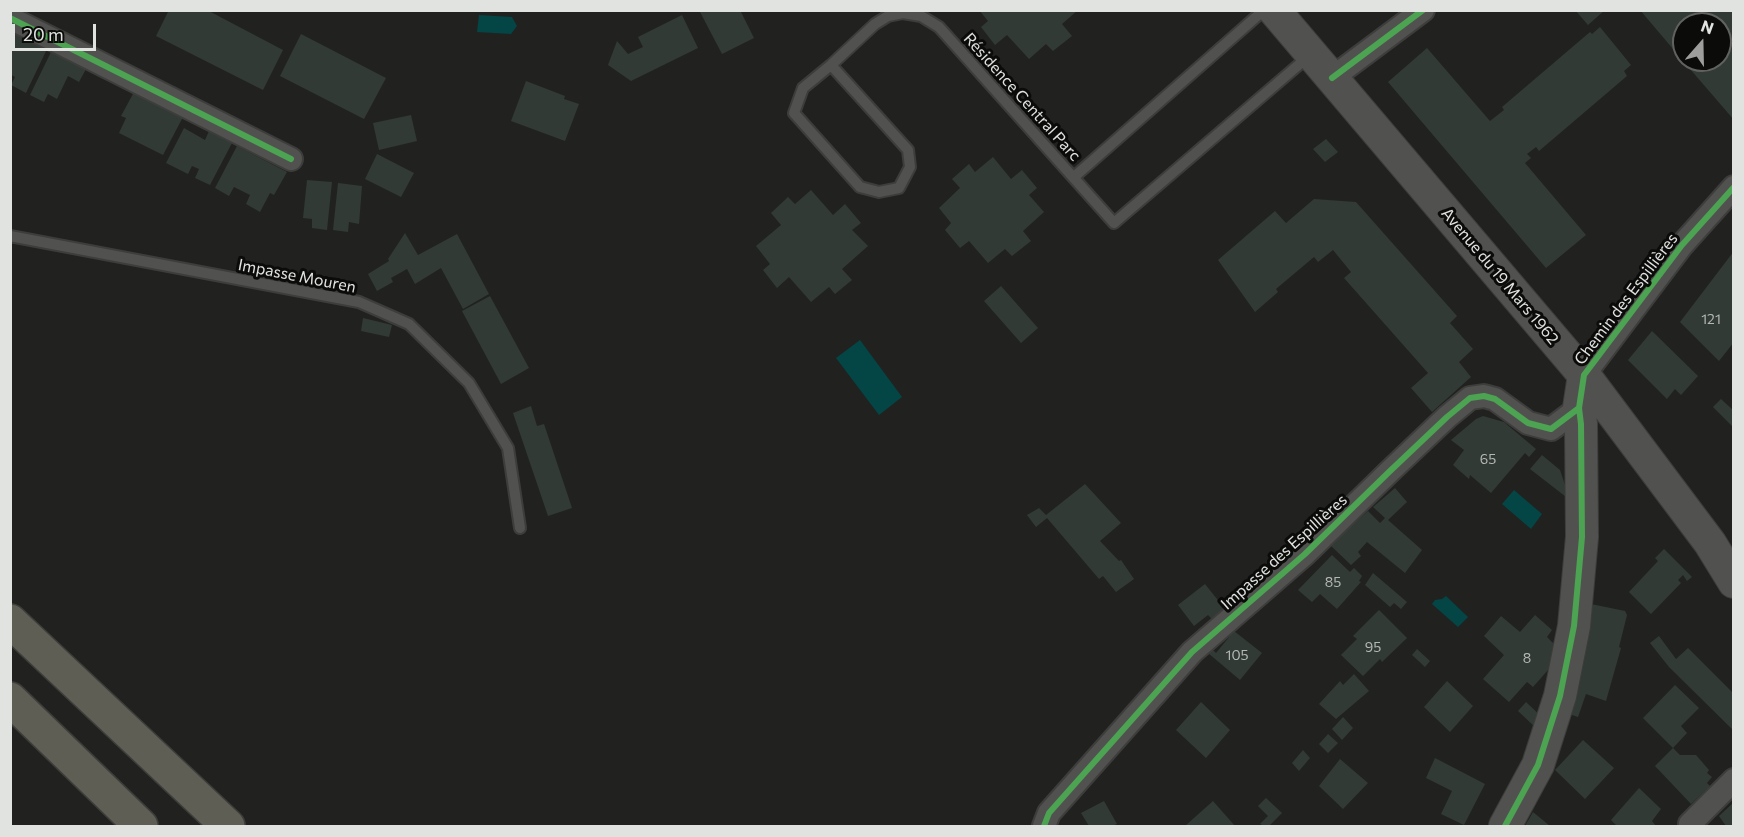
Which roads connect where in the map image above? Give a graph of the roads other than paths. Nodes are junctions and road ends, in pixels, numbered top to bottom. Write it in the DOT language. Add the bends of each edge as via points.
graph roads {
  1 [pos="1264,10"];
  2 [pos="1274,10"];
  3 [pos="1423,10"];
  4 [pos="10,18"];
  5 [pos="1311,54"];
  6 [pos="831,65"];
  7 [pos="1332,78"];
  8 [pos="291,159"];
  9 [pos="1074,177"];
  10 [pos="1734,187"];
  11 [pos="10,236"];
  12 [pos="1584,375"];
  13 [pos="1579,408"];
  14 [pos="520,528"];
  15 [pos="1734,582"];
  16 [pos="10,621"];
  17 [pos="10,699"];
  18 [pos="1734,780"];
  19 [pos="1690,824"];
  20 [pos="141,826"];
  21 [pos="228,826"];
  22 [pos="1044,826"];
  23 [pos="1505,826"];
  1 -- 9 [label="lane, Résidence Central Parc"];
  2 -- 5 [label="main road, Avenue du 19 Mars 1962"];
  3 -- 7 [label="street"];
  4 -- 8 [label="street"];
  5 -- 7 [label="main road, Avenue du 19 Mars 1962"];
  5 -- 9 [label="lane, Résidence Central Parc" via="1114,223"];
  6 -- 6 [label="lane, Résidence Central Parc" via="804,88 794,113 860,187 879,192 899,188 910,167 908,150"];
  6 -- 9 [label="lane, Résidence Central Parc" via="888,16 921,16 939,27"];
  7 -- 12 [label="main road, Avenue du 19 Mars 1962"];
  10 -- 12 [label="street, Chemin des Espillières" via="1682,246"];
  11 -- 14 [label="lane, Impasse Mouren" via="359,302 408,324 469,383 508,448"];
  12 -- 13 [label="main road, Chemin des Espillières"];
  12 -- 15 [label="main road, Avenue du 19 Mars 1962" via="1710,543"];
  13 -- 22 [label="street, Impasse des Espillières" via="1551,429 1528,423 1495,399 1470,398 1305,554 1192,652 1049,813"];
  13 -- 23 [label="main road, Chemin des Espillières" via="1582,537 1574,626 1560,696 1538,765"];
  16 -- 21 [label="highway"];
  17 -- 20 [label="highway"];
  18 -- 19 [label="street"];
}
